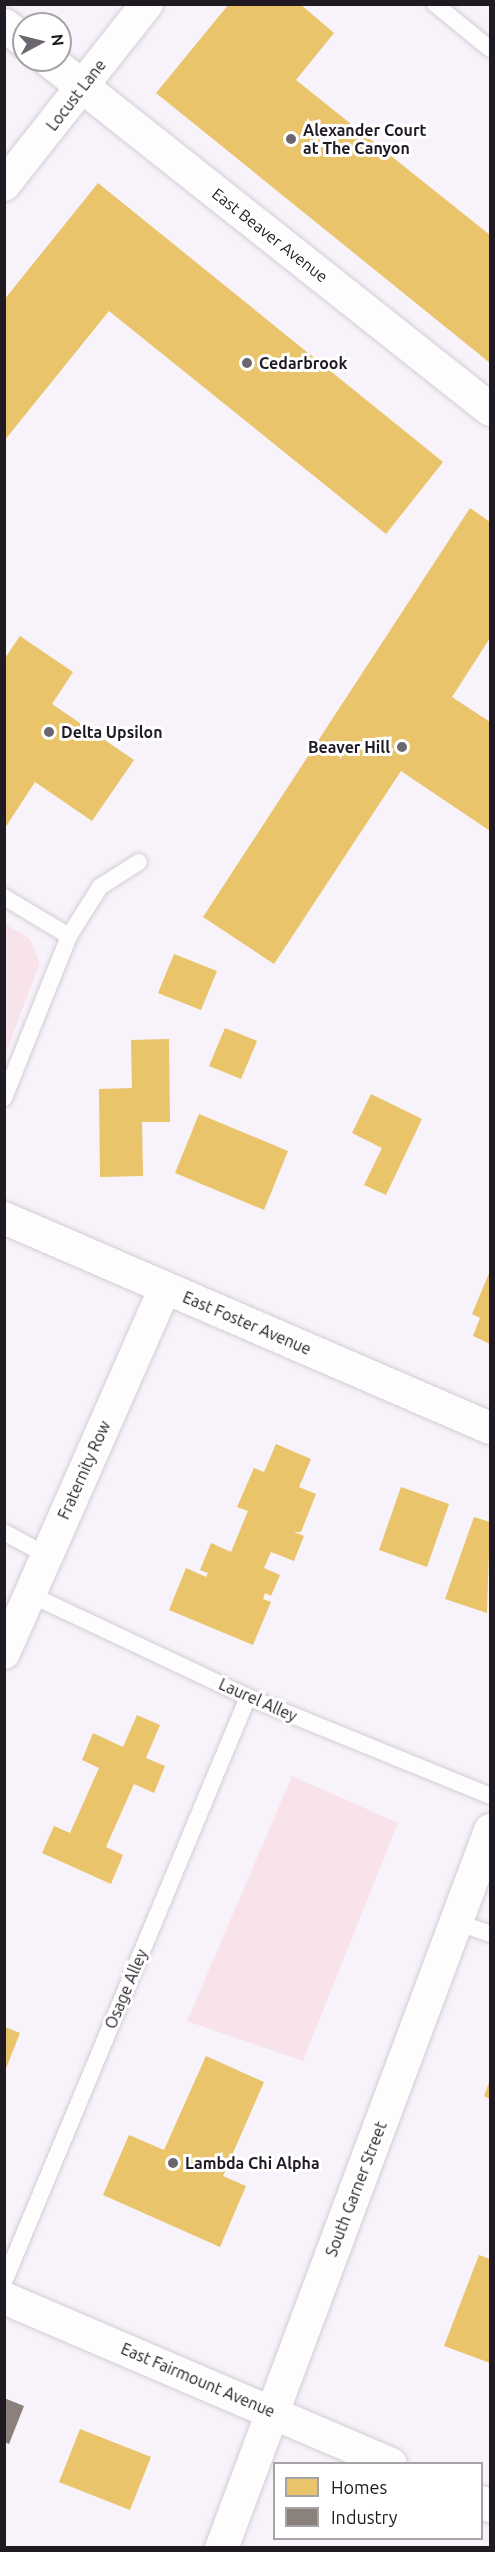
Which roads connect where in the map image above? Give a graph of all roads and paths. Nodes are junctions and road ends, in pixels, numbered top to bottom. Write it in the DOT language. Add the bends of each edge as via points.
graph roads {
  1 [pos="147,4"];
  2 [pos="435,4"];
  3 [pos="490,50"];
  4 [pos="64,72"];
  5 [pos="82,87"];
  6 [pos="4,185"];
  7 [pos="490,409"];
  8 [pos="140,862"];
  9 [pos="4,897"];
  10 [pos="69,936"];
  11 [pos="4,1098"];
  12 [pos="4,1218"];
  13 [pos="165,1288"];
  14 [pos="490,1428"];
  15 [pos="4,1532"];
  16 [pos="46,1556"];
  17 [pos="29,1594"];
  18 [pos="4,1653"];
  19 [pos="248,1697"];
  20 [pos="490,1796"];
  21 [pos="490,1830"];
  22 [pos="456,1922"];
  23 [pos="490,1934"];
  24 [pos="4,2282"];
  25 [pos="4,2298"];
  26 [pos="271,2412"];
  27 [pos="389,2462"];
  28 [pos="221,2547"];
  1 -- 5 [label="street, Locust Lane"];
  2 -- 3 [label="lane"];
  4 -- 5 [label="street, East Beaver Avenue"];
  5 -- 6 [label="street, Locust Lane"];
  5 -- 7 [label="street, East Beaver Avenue"];
  8 -- 10 [label="lane" via="100,887"];
  9 -- 10 [label="lane"];
  10 -- 11 [label="lane"];
  12 -- 13 [label="street, East Foster Avenue"];
  13 -- 14 [label="street, East Foster Avenue"];
  13 -- 16 [label="street, Fraternity Row"];
  15 -- 16 [label="lane"];
  16 -- 17 [label="street, Fraternity Row"];
  17 -- 18 [label="street, Fraternity Row"];
  17 -- 19 [label="lane, Laurel Alley"];
  19 -- 20 [label="lane, Laurel Alley"];
  19 -- 24 [label="lane, Osage Alley"];
  21 -- 22 [label="street, South Garner Street"];
  22 -- 23 [label="lane"];
  22 -- 26 [label="street, South Garner Street"];
  25 -- 26 [label="street, East Fairmount Avenue"];
  26 -- 27 [label="street, East Fairmount Avenue"];
  26 -- 28 [label="street, South Garner Street"];
}
